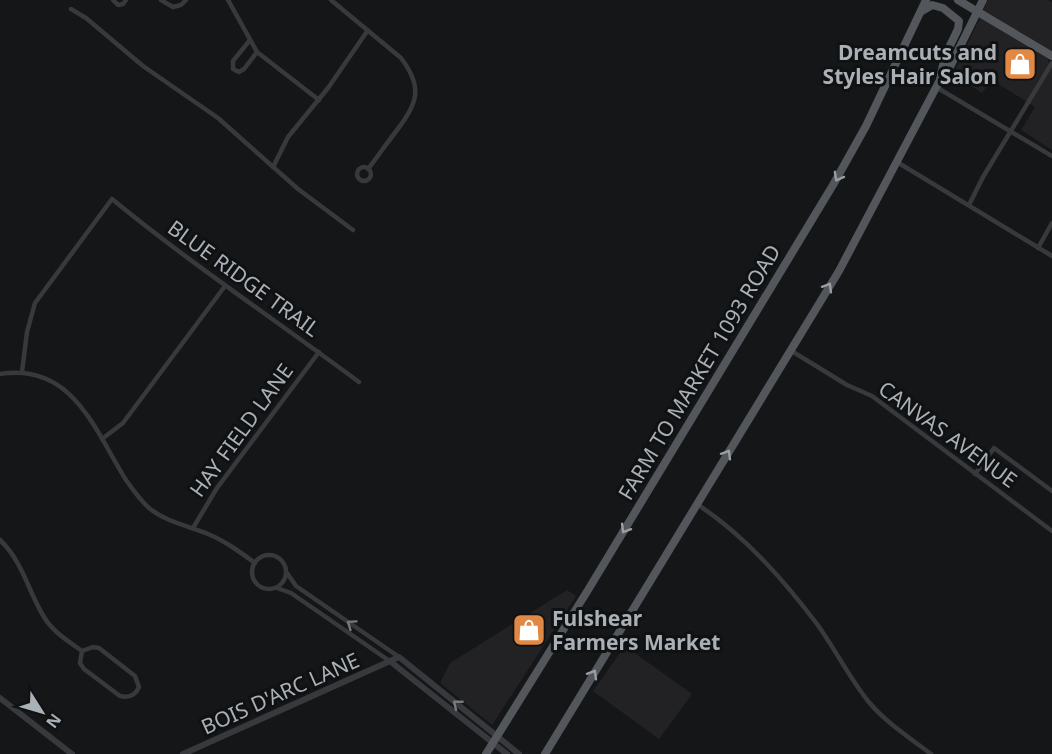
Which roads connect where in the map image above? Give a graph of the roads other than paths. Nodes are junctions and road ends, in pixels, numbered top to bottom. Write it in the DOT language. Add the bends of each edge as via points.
graph roads {
  1 [pos="112,0"];
  2 [pos="126,0"];
  3 [pos="161,0"];
  4 [pos="186,0"];
  5 [pos="228,0"];
  6 [pos="331,0"];
  7 [pos="926,0"];
  8 [pos="958,0"];
  9 [pos="983,0"];
  10 [pos="71,9"];
  11 [pos="920,12"];
  12 [pos="978,12"];
  13 [pos="368,30"];
  14 [pos="250,40"];
  15 [pos="257,52"];
  16 [pos="1052,56"];
  17 [pos="1052,63"];
  18 [pos="938,84"];
  19 [pos="319,100"];
  20 [pos="1011,131"];
  21 [pos="1052,156"];
  22 [pos="897,162"];
  23 [pos="273,167"];
  24 [pos="368,169"];
  25 [pos="969,205"];
  26 [pos="1052,223"];
  27 [pos="353,230"];
  28 [pos="1038,248"];
  29 [pos="1052,256"];
  30 [pos="225,286"];
  31 [pos="790,350"];
  32 [pos="319,352"];
  33 [pos="22,372"];
  34 [pos="0,374"];
  35 [pos="359,382"];
  36 [pos="102,439"];
  37 [pos="975,474"];
  38 [pos="1052,491"];
  39 [pos="697,504"];
  40 [pos="193,528"];
  41 [pos="1052,531"];
  42 [pos="0,540"];
  43 [pos="255,563"];
  44 [pos="287,573"];
  45 [pos="277,588"];
  46 [pos="82,651"];
  47 [pos="399,657"];
  48 [pos="391,662"];
  49 [pos="0,698"];
  50 [pos="495,739"];
  51 [pos="72,754"];
  52 [pos="183,754"];
  53 [pos="486,754"];
  54 [pos="507,754"];
  55 [pos="519,754"];
  56 [pos="545,754"];
  57 [pos="931,754"];
  1 -- 2 [label="street" via="121,5"];
  3 -- 4 [label="street" via="173,8"];
  5 -- 14 [label="street"];
  6 -- 13 [label="street"];
  7 -- 11 [label="main road, FARM TO MARKET 1093 ROAD"];
  8 -- 12 [label="main road"];
  9 -- 12 [label="main road"];
  10 -- 23 [label="street" via="143,66 204,107"];
  11 -- 18 [label="main road" via="932,5 943,8 958,21"];
  11 -- 50 [label="main road, FARM TO MARKET 1093 ROAD, one-way" via="833,185"];
  12 -- 16 [label="main road"];
  12 -- 18 [label="main road"];
  13 -- 19 [label="street"];
  13 -- 24 [label="street" via="401,58 416,94 409,115"];
  14 -- 15 [label="street"];
  14 -- 15 [label="street" via="232,63 233,69 243,71"];
  15 -- 19 [label="street"];
  17 -- 20 [label="street"];
  18 -- 20 [label="street"];
  18 -- 22 [label="main road"];
  19 -- 23 [label="street" via="288,137"];
  20 -- 21 [label="street"];
  20 -- 25 [label="street"];
  22 -- 25 [label="street"];
  31 -- 22 [label="main road, one-way" via="839,271"];
  23 -- 27 [label="street"];
  25 -- 28 [label="street"];
  26 -- 28 [label="street"];
  28 -- 29 [label="street"];
  30 -- 32 [label="street, BLUE RIDGE TRAIL"];
  30 -- 33 [label="street, BLUE RIDGE TRAIL" via="112,199 35,303"];
  30 -- 36 [label="street" via="123,423"];
  31 -- 37 [label="street, CANVAS AVENUE" via="872,396"];
  39 -- 31 [label="main road, one-way"];
  32 -- 35 [label="street, BLUE RIDGE TRAIL"];
  32 -- 40 [label="street, HAY FIELD LANE" via="217,488"];
  33 -- 34 [label="street"];
  33 -- 36 [label="street" via="45,378 66,390"];
  36 -- 40 [label="street" via="142,501 163,517"];
  37 -- 38 [label="street" via="994,448"];
  37 -- 41 [label="street, CANVAS AVENUE"];
  56 -- 39 [label="main road, one-way"];
  39 -- 57 [label="street" via="753,548 817,625 868,702"];
  40 -- 43 [label="street" via="216,537"];
  42 -- 46 [label="street" via="15,557 44,617"];
  43 -- 44 [label="street" via="263,555 275,555 284,562"];
  43 -- 45 [label="street" via="255,581 262,588"];
  44 -- 45 [label="street"];
  47 -- 44 [label="street, one-way" via="296,586"];
  45 -- 48 [label="street" via="291,592"];
  46 -- 46 [label="street" via="80,663 84,669 120,696 126,698 137,692 135,676 99,648"];
  47 -- 48 [label="street, BOIS D'ARC LANE"];
  50 -- 47 [label="street, BOIS D'ARC LANE, one-way"];
  48 -- 50 [label="street, BOIS D'ARC LANE"];
  48 -- 52 [label="street, BOIS D'ARC LANE"];
  49 -- 51 [label="street"];
  50 -- 53 [label="main road, FARM TO MARKET 1093 ROAD"];
  50 -- 54 [label="street, BOIS D'ARC LANE"];
  50 -- 55 [label="street, BOIS D'ARC LANE"];
}
